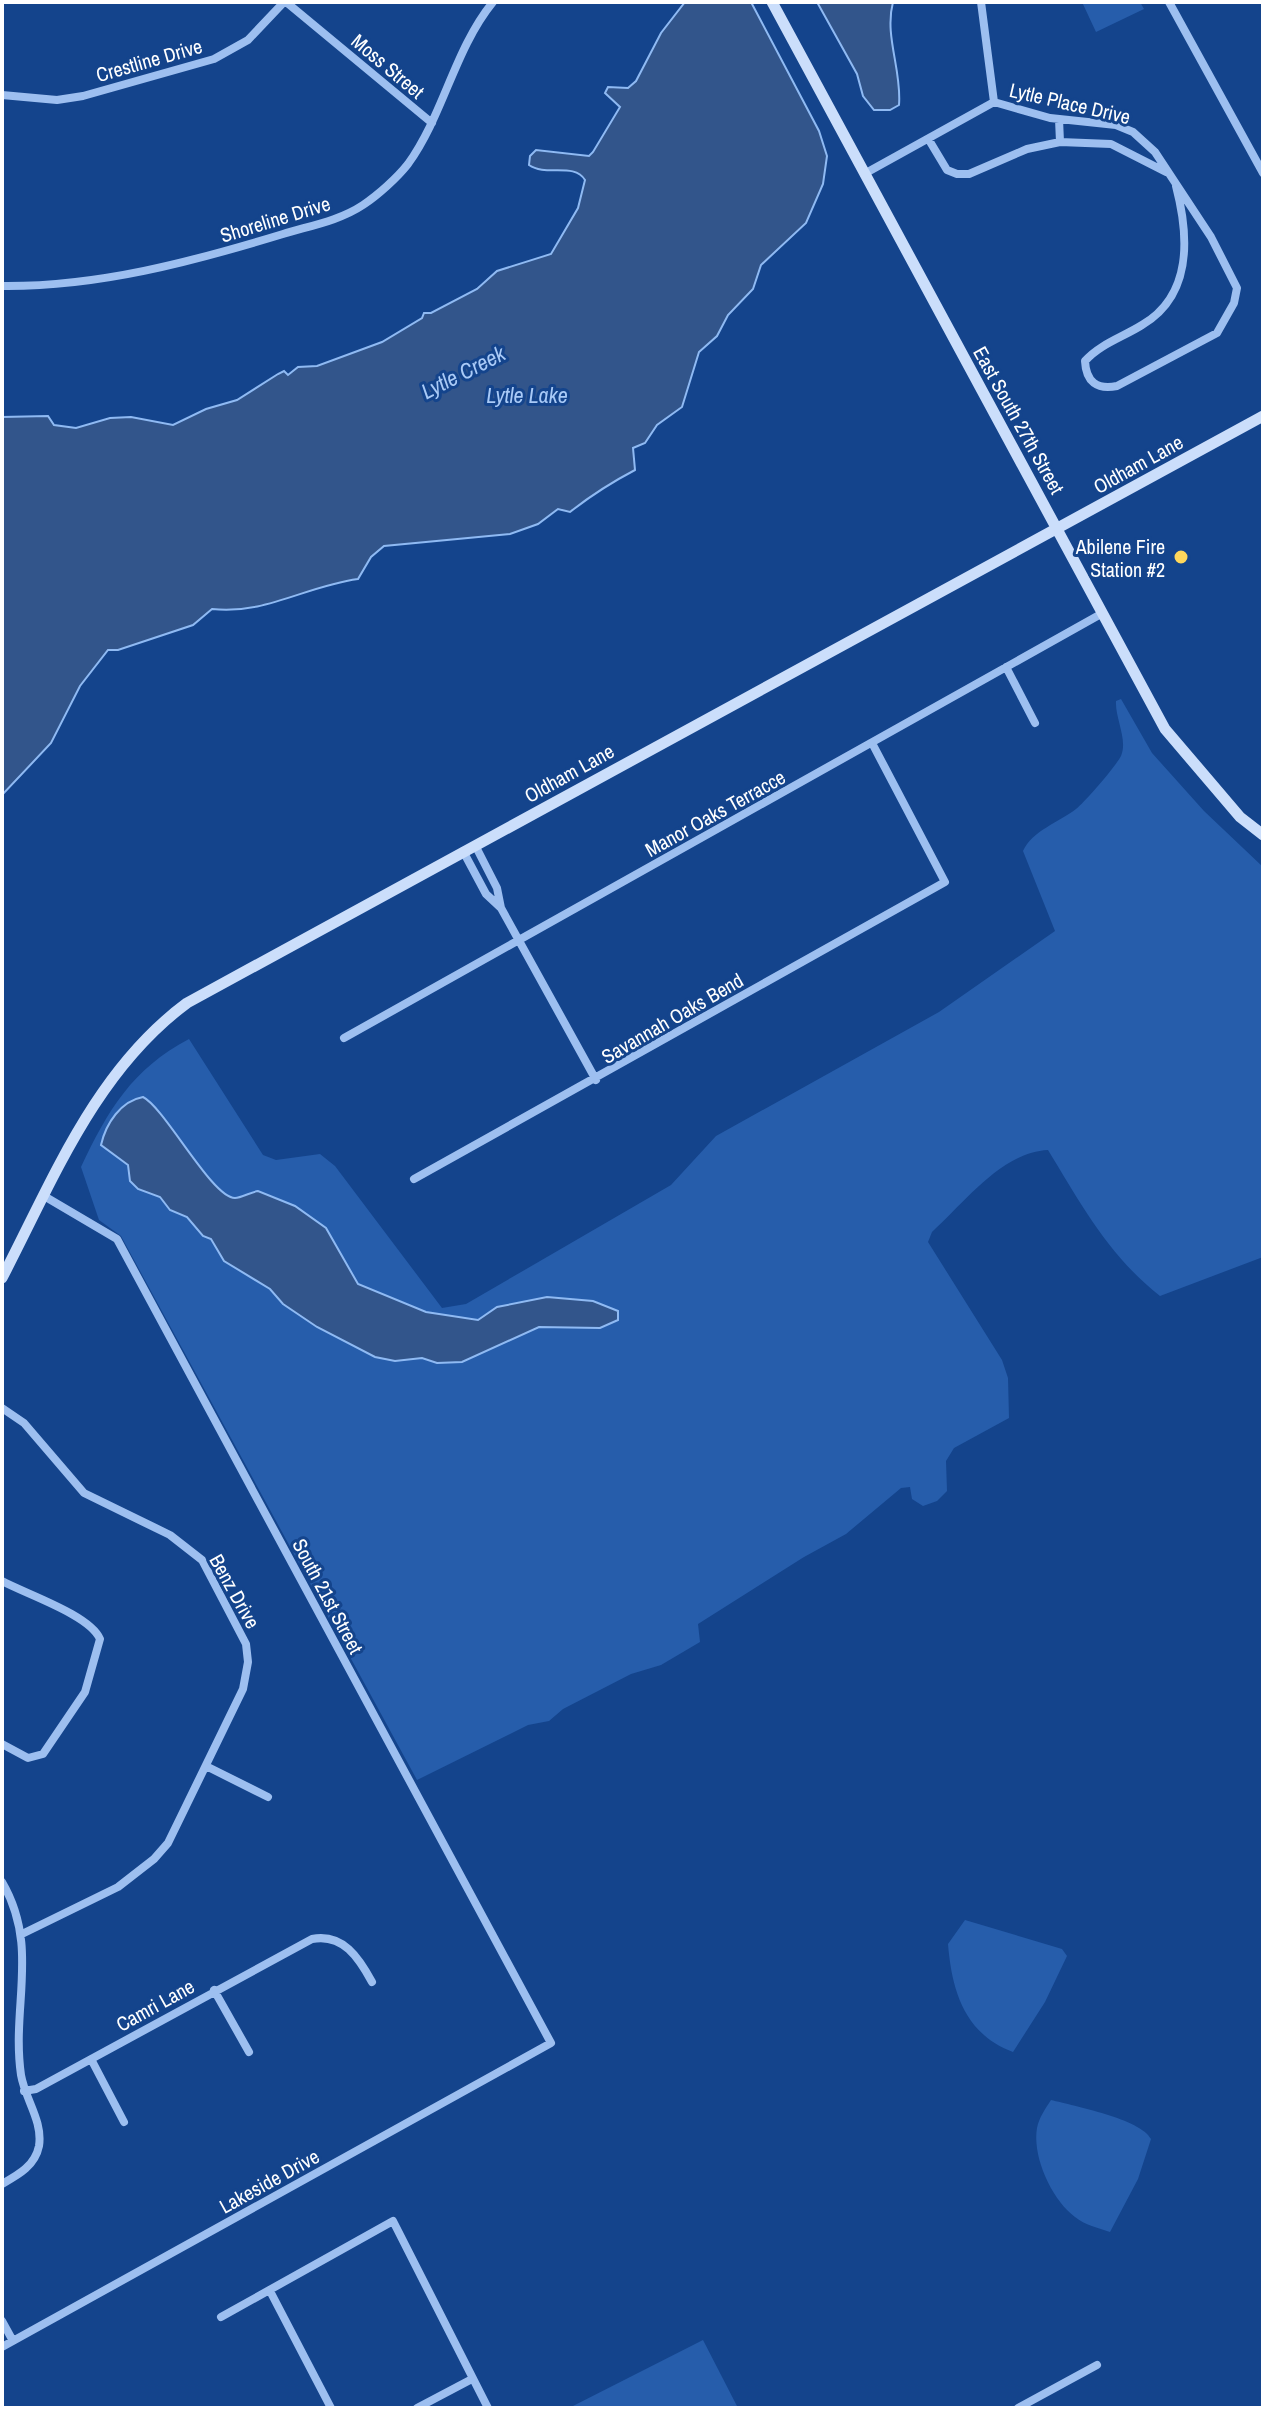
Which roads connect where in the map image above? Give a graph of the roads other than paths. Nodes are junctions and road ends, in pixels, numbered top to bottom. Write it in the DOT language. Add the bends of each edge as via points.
graph roads {
  1 [pos="285,2"];
  2 [pos="493,2"];
  3 [pos="772,2"];
  4 [pos="981,2"];
  5 [pos="1169,2"];
  6 [pos="2,95"];
  7 [pos="994,102"];
  8 [pos="1059,119"];
  9 [pos="432,123"];
  10 [pos="929,140"];
  11 [pos="1060,142"];
  12 [pos="1148,144"];
  13 [pos="1129,154"];
  14 [pos="1168,172"];
  15 [pos="1263,173"];
  16 [pos="864,174"];
  17 [pos="1176,186"];
  18 [pos="2,286"];
  19 [pos="1263,416"];
  20 [pos="1057,529"];
  21 [pos="1101,614"];
  22 [pos="1006,667"];
  23 [pos="1035,723"];
  24 [pos="872,743"];
  25 [pos="1263,835"];
  26 [pos="475,845"];
  27 [pos="463,851"];
  28 [pos="501,908"];
  29 [pos="520,942"];
  30 [pos="344,1038"];
  31 [pos="596,1080"];
  32 [pos="414,1179"];
  33 [pos="44,1196"];
  34 [pos="2,1278"];
  35 [pos="2,1408"];
  36 [pos="2,1581"];
  37 [pos="2,1744"];
  38 [pos="206,1766"];
  39 [pos="268,1797"];
  40 [pos="2,1882"];
  41 [pos="22,1934"];
  42 [pos="372,1982"];
  43 [pos="214,1990"];
  44 [pos="551,2043"];
  45 [pos="249,2052"];
  46 [pos="91,2059"];
  47 [pos="24,2091"];
  48 [pos="124,2122"];
  49 [pos="2,2184"];
  50 [pos="270,2291"];
  51 [pos="221,2317"];
  52 [pos="2,2321"];
  53 [pos="13,2341"];
  54 [pos="2,2347"];
  55 [pos="1097,2365"];
  56 [pos="472,2379"];
  57 [pos="331,2408"];
  58 [pos="417,2408"];
  59 [pos="488,2408"];
  60 [pos="1018,2408"];
  1 -- 6 [label="street, Crestline Drive" via="248,40 214,59 83,96 57,100"];
  1 -- 9 [label="street, Moss Street"];
  2 -- 9 [label="street, Shoreline Drive" via="470,38"];
  3 -- 16 [label="main road, East South 27th Street"];
  4 -- 7 [label="street, Lytle Place Drive"];
  5 -- 15 [label="street"];
  7 -- 8 [label="street, Lytle Place Drive"];
  7 -- 10 [label="street, Lytle Place Drive"];
  8 -- 11 [label="street"];
  8 -- 12 [label="street, Lytle Place Drive" via="1116,125"];
  9 -- 18 [label="street, Shoreline Drive" via="407,165 389,183 363,205 330,221 105,280"];
  10 -- 11 [label="street, Lytle Place Drive" via="947,170 957,174"];
  10 -- 16 [label="street, Lytle Place Drive"];
  11 -- 13 [label="street, Lytle Place Drive" via="1111,144"];
  12 -- 13 [label="street"];
  12 -- 14 [label="street, Lytle Place Drive"];
  13 -- 14 [label="street, Lytle Place Drive"];
  14 -- 17 [label="street, Lytle Place Drive"];
  16 -- 20 [label="main road, East South 27th Street"];
  17 -- 17 [label="street, Lytle Place Drive" via="1186,243 1177,284 1155,317 1093,351 1085,361 1086,374 1105,389 1217,333 1234,303 1237,288 1228,268"];
  19 -- 20 [label="main road, Oldham Lane"];
  20 -- 21 [label="main road, East South 27th Street"];
  20 -- 26 [label="main road, Oldham Lane"];
  21 -- 22 [label="street, Manor Oaks Terracce"];
  21 -- 25 [label="main road, East South 27th Street" via="1165,729 1240,817"];
  22 -- 23 [label="street"];
  22 -- 24 [label="street, Manor Oaks Terracce"];
  24 -- 29 [label="street, Manor Oaks Terracce"];
  24 -- 31 [label="street, Savannah Oaks Bend" via="945,882"];
  26 -- 27 [label="main road, Oldham Lane"];
  26 -- 28 [label="street"];
  27 -- 28 [label="street" via="486,894"];
  27 -- 33 [label="main road, Oldham Lane" via="198,996 162,1022 133,1050 92,1106"];
  28 -- 29 [label="street"];
  29 -- 30 [label="street, Manor Oaks Terracce"];
  29 -- 31 [label="street"];
  31 -- 32 [label="street, Savannah Oaks Bend"];
  33 -- 34 [label="main road, Oldham Lane"];
  33 -- 44 [label="street, South 21st Street" via="117,1239"];
  35 -- 38 [label="street, Benz Drive" via="24,1423 84,1493 170,1535 211,1574 240,1627 248,1662 243,1689"];
  36 -- 37 [label="street" via="73,1615 100,1639 81,1701 43,1754 28,1758"];
  38 -- 39 [label="street"];
  38 -- 41 [label="street, Benz Drive" via="168,1843 136,1876"];
  40 -- 41 [label="street"];
  41 -- 47 [label="street"];
  42 -- 43 [label="street, Camri Lane" via="361,1961 324,1936 299,1943"];
  43 -- 45 [label="street"];
  43 -- 46 [label="street, Camri Lane"];
  44 -- 53 [label="street, Lakeside Drive"];
  46 -- 47 [label="street, Camri Lane"];
  46 -- 48 [label="street"];
  47 -- 49 [label="street" via="37,2122 39,2150 22,2173"];
  50 -- 51 [label="street"];
  50 -- 56 [label="street" via="393,2221"];
  50 -- 57 [label="street"];
  52 -- 53 [label="street"];
  53 -- 54 [label="street, Lakeside Drive"];
  55 -- 60 [label="street"];
  56 -- 58 [label="street"];
  56 -- 59 [label="street"];
}
